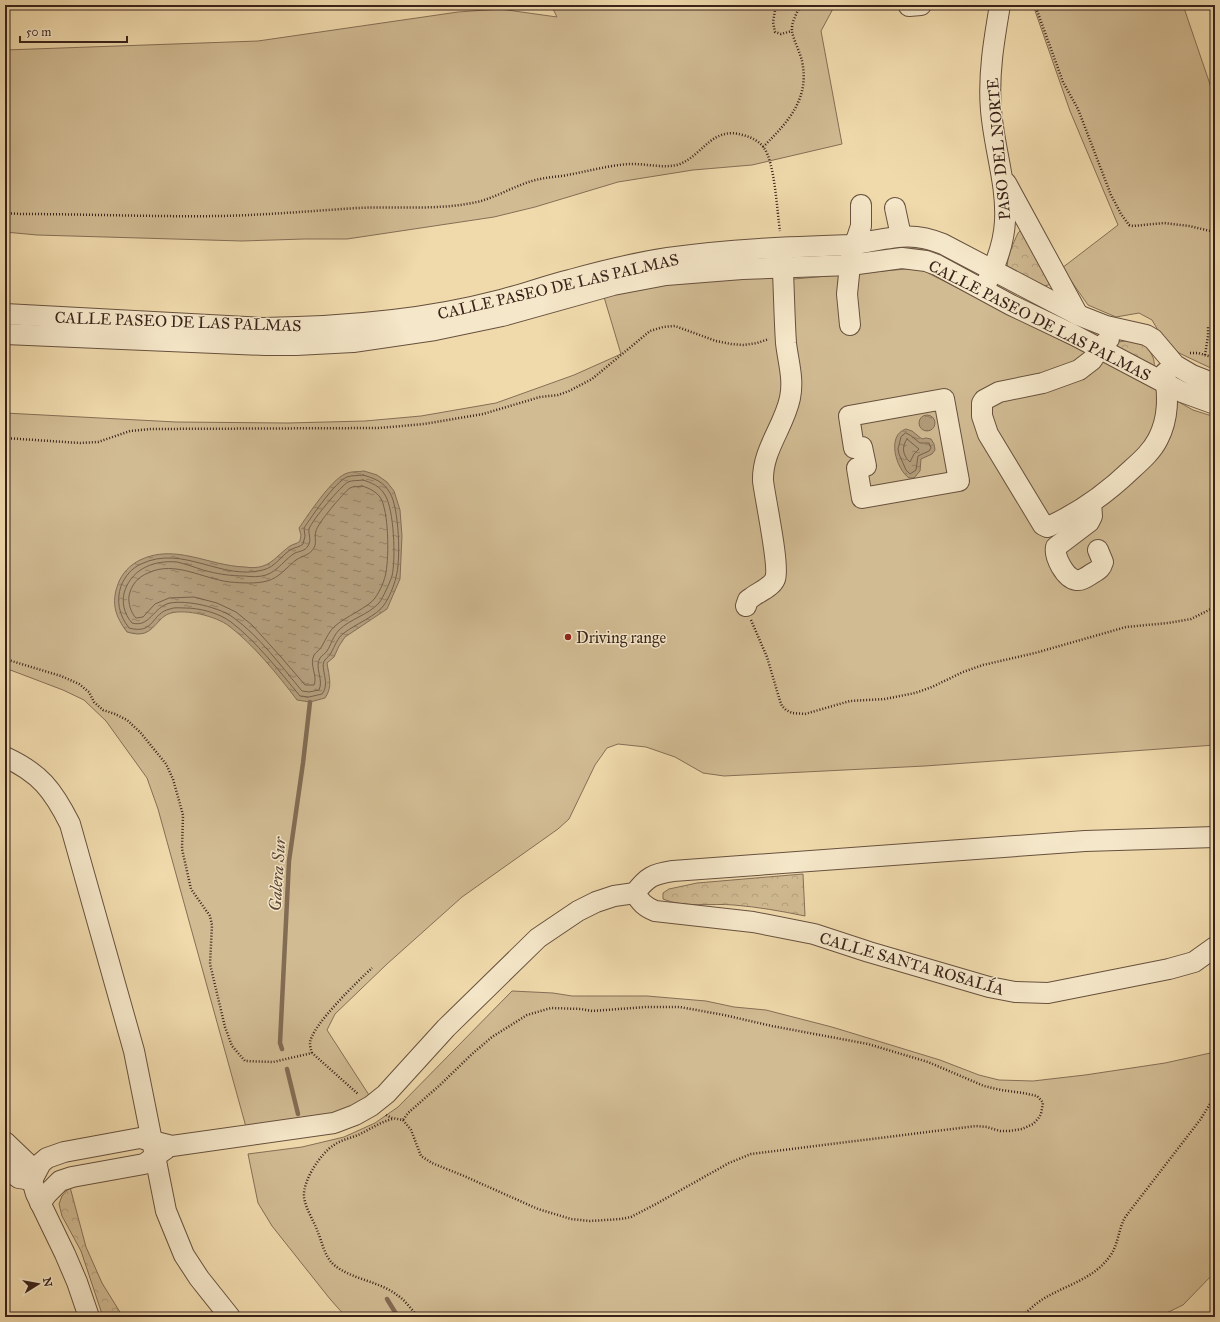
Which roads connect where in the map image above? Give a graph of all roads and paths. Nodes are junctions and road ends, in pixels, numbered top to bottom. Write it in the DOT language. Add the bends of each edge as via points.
graph roads {
  1 [pos="776,5"];
  2 [pos="801,5"];
  3 [pos="1000,5"];
  4 [pos="1035,5"];
  5 [pos="792,31"];
  6 [pos="763,147"];
  7 [pos="1002,177"];
  8 [pos="862,205"];
  9 [pos="895,208"];
  10 [pos="5,213"];
  11 [pos="1215,232"];
  12 [pos="901,236"];
  13 [pos="854,245"];
  14 [pos="782,248"];
  15 [pos="850,265"];
  16 [pos="783,268"];
  17 [pos="993,270"];
  18 [pos="982,290"];
  19 [pos="5,314"];
  20 [pos="1078,315"];
  21 [pos="850,325"];
  22 [pos="1208,326"];
  23 [pos="1122,329"];
  24 [pos="786,332"];
  25 [pos="5,334"];
  26 [pos="1100,348"];
  27 [pos="1164,351"];
  28 [pos="1186,353"];
  29 [pos="1205,355"];
  30 [pos="1215,358"];
  31 [pos="1166,383"];
  32 [pos="1215,384"];
  33 [pos="1215,404"];
  34 [pos="5,438"];
  35 [pos="959,481"];
  36 [pos="1098,498"];
  37 [pos="1098,550"];
  38 [pos="746,606"];
  39 [pos="1215,607"];
  40 [pos="5,659"];
  41 [pos="5,757"];
  42 [pos="1215,837"];
  43 [pos="635,893"];
  44 [pos="1215,947"];
  45 [pos="372,968"];
  46 [pos="312,1053"];
  47 [pos="1215,1096"];
  48 [pos="371,1106"];
  49 [pos="392,1118"];
  50 [pos="403,1120"];
  51 [pos="5,1142"];
  52 [pos="160,1148"];
  53 [pos="5,1168"];
  54 [pos="32,1180"];
  55 [pos="40,1203"];
  56 [pos="89,1317"];
  57 [pos="230,1317"];
  58 [pos="418,1317"];
  59 [pos="1021,1317"];
  1 -- 5 [label="path" via="773,22 775,32 780,34"];
  2 -- 5 [label="path"];
  3 -- 7 [label="street, PASO DEL NORTE" via="990,85 991,111"];
  4 -- 11 [label="path" via="1063,82 1078,109 1111,195 1126,222 1133,226 1164,223"];
  5 -- 6 [label="path" via="802,62 802,94 792,115"];
  6 -- 10 [label="path" via="758,141 741,134 726,134 712,139 680,164 625,164 547,177 481,201 454,205 220,216"];
  6 -- 14 [label="path" via="769,158"];
  7 -- 17 [label="street, PASO DEL NORTE" via="1005,222"];
  7 -- 20 [label="street"];
  8 -- 13 [label="street" via="861,226"];
  9 -- 12 [label="street"];
  12 -- 13 [label="street, CALLE PASEO DE LAS PALMAS"];
  12 -- 17 [label="street, CALLE PASEO DE LAS PALMAS" via="933,240"];
  13 -- 14 [label="street, CALLE PASEO DE LAS PALMAS"];
  13 -- 15 [label="street"];
  14 -- 16 [label="street"];
  14 -- 19 [label="street, CALLE PASEO DE LAS PALMAS" via="668,258 584,276 465,308 378,321 263,328"];
  15 -- 16 [label="street, CALLE PASEO DE LAS PALMAS"];
  15 -- 18 [label="street, CALLE PASEO DE LAS PALMAS" via="902,258 926,261"];
  15 -- 21 [label="street"];
  16 -- 24 [label="street"];
  16 -- 25 [label="street, CALLE PASEO DE LAS PALMAS" via="666,275 613,285 471,324 353,342 265,345"];
  17 -- 18 [label="street, PASO DEL NORTE"];
  17 -- 20 [label="street, CALLE PASEO DE LAS PALMAS"];
  18 -- 26 [label="street, CALLE PASEO DE LAS PALMAS"];
  20 -- 23 [label="street, CALLE PASEO DE LAS PALMAS"];
  22 -- 29 [label="path"];
  23 -- 26 [label="street"];
  23 -- 27 [label="street, CALLE PASEO DE LAS PALMAS" via="1146,335"];
  24 -- 34 [label="path" via="744,345 716,341 675,326 663,327 650,332 592,379 569,391 484,414 424,424 372,428 151,429 130,431 98,442 80,443"];
  24 -- 38 [label="street" via="791,380 790,397 766,457 762,474 776,573 772,583 748,600"];
  26 -- 31 [label="street, CALLE PASEO DE LAS PALMAS"];
  26 -- 36 [label="street" via="1092,360 1079,370 1043,383 999,392 984,400 982,404 982,416 988,434 1043,525 1050,526"];
  27 -- 31 [label="street"];
  27 -- 32 [label="street, CALLE PASEO DE LAS PALMAS" via="1182,369"];
  28 -- 29 [label="path"];
  29 -- 30 [label="path"];
  31 -- 33 [label="street, CALLE PASEO DE LAS PALMAS"];
  31 -- 36 [label="street" via="1168,402 1159,438 1145,458"];
  35 -- 35 [label="street" via="944,399 849,416 854,448 862,447 866,466 857,468 862,498"];
  36 -- 37 [label="street" via="1089,522 1056,547 1055,552 1067,574 1076,580 1082,580 1100,570 1103,562"];
  38 -- 39 [label="path" via="769,663 780,701 786,710 798,715 850,701 885,699 915,693 983,666 1126,627 1191,619"];
  40 -- 46 [label="path" via="38,668 79,684 103,710 127,720 160,755 173,779 182,815 182,849 191,889 210,916 210,964 232,1046 245,1060 254,1062 273,1062"];
  41 -- 52 [label="street" via="33,772 46,785 70,824"];
  42 -- 43 [label="street" via="1085,842 673,871 650,876"];
  43 -- 44 [label="street, CALLE SANTA ROSALÍA" via="646,908 655,912 753,922 814,934 989,987 1015,992 1048,993 1169,969 1194,962"];
  43 -- 48 [label="street" via="596,902 538,938 446,1028 386,1094"];
  45 -- 46 [label="path" via="320,1024 310,1042"];
  46 -- 48 [label="path"];
  47 -- 59 [label="path" via="1200,1120 1121,1223 1115,1248 1100,1268 1084,1279 1043,1299"];
  48 -- 49 [label="path"];
  48 -- 52 [label="street" via="334,1123"];
  49 -- 50 [label="path"];
  49 -- 58 [label="path" via="333,1146 311,1173 304,1196 326,1254 333,1264 350,1275 397,1294"];
  50 -- 50 [label="path" via="411,1130 421,1156 432,1163 538,1209 571,1219 590,1221 631,1217 729,1163 751,1154 976,1126 1016,1131 1033,1124 1043,1108 1037,1096 984,1086 915,1058 846,1039 680,1007 592,1011 551,1008 527,1015 492,1037"];
  51 -- 54 [label="street" via="27,1163"];
  52 -- 54 [label="street" via="140,1138 64,1152 41,1163"];
  52 -- 55 [label="street" via="144,1164 60,1181"];
  52 -- 57 [label="street" via="166,1211 184,1254 199,1278"];
  53 -- 54 [label="street" via="19,1178"];
  54 -- 55 [label="street"];
  55 -- 56 [label="street" via="65,1254"];
}
